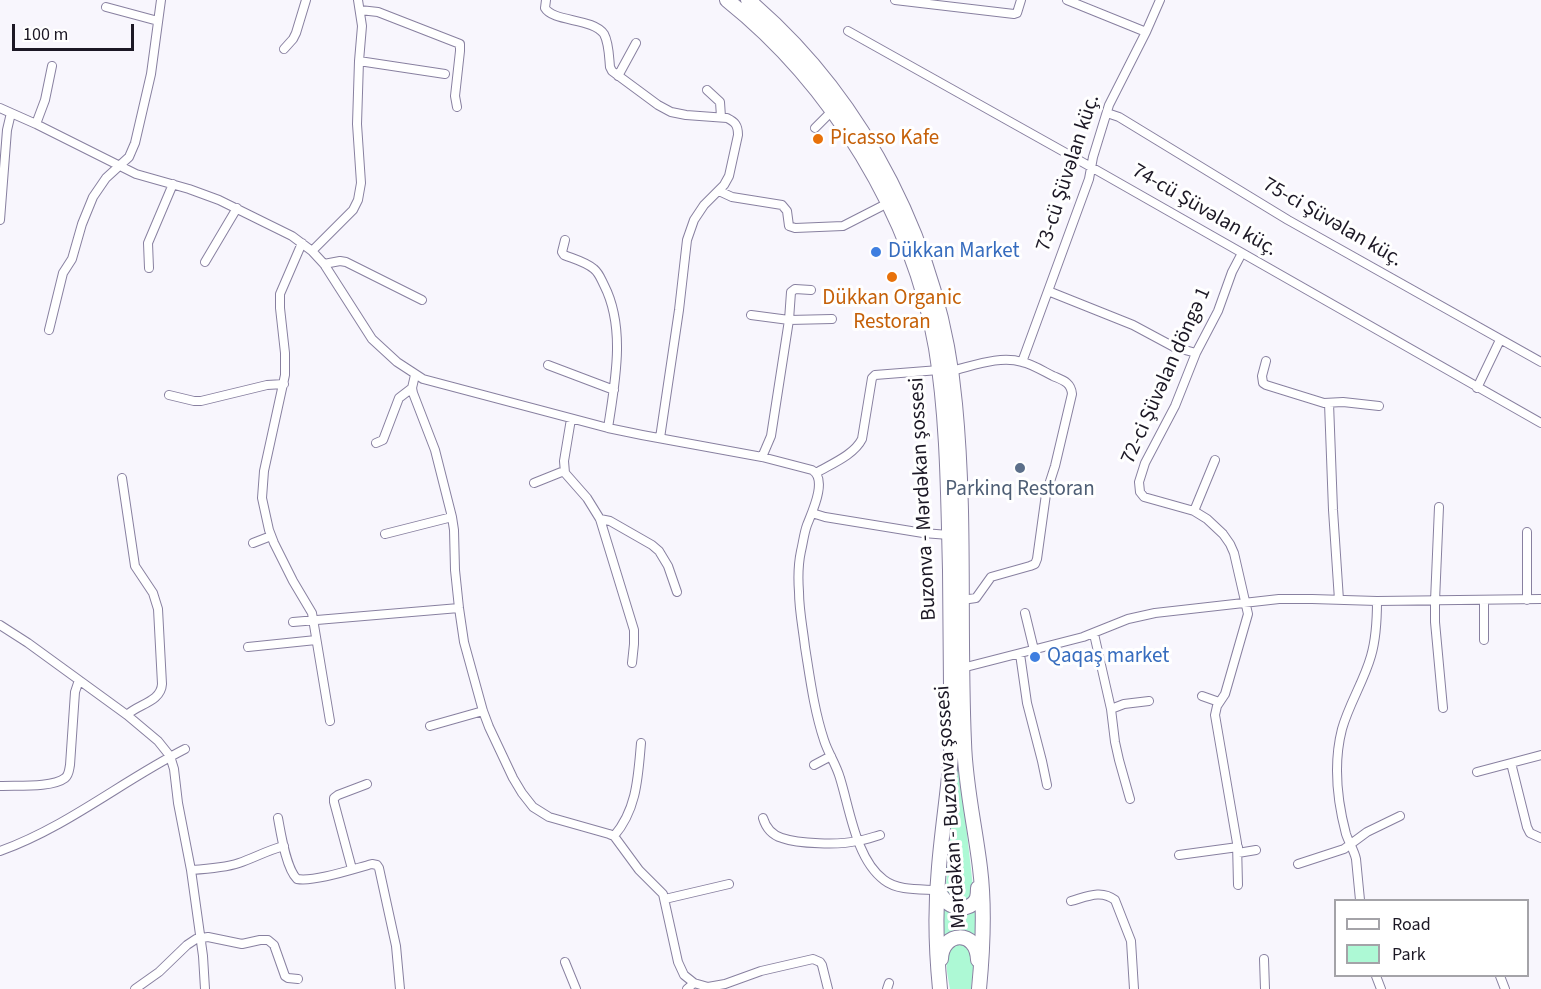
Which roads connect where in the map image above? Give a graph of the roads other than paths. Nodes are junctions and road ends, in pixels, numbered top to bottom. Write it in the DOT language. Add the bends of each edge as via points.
graph roads {
  1 [pos="161,0"];
  2 [pos="306,0"];
  3 [pos="358,0"];
  4 [pos="546,0"];
  5 [pos="727,0"];
  6 [pos="896,0"];
  7 [pos="1021,0"];
  8 [pos="1067,0"];
  9 [pos="1160,0"];
  10 [pos="752,3"];
  11 [pos="106,7"];
  12 [pos="360,10"];
  13 [pos="158,21"];
  14 [pos="849,31"];
  15 [pos="1146,32"];
  16 [pos="636,43"];
  17 [pos="284,49"];
  18 [pos="359,61"];
  19 [pos="52,66"];
  20 [pos="446,74"];
  21 [pos="618,76"];
  22 [pos="707,90"];
  23 [pos="457,107"];
  24 [pos="0,108"];
  25 [pos="832,111"];
  26 [pos="11,113"];
  27 [pos="1107,113"];
  28 [pos="721,117"];
  29 [pos="36,124"];
  30 [pos="815,128"];
  31 [pos="118,166"];
  32 [pos="1091,167"];
  33 [pos="173,184"];
  34 [pos="719,191"];
  35 [pos="888,203"];
  36 [pos="237,207"];
  37 [pos="0,220"];
  38 [pos="565,240"];
  39 [pos="302,243"];
  40 [pos="312,251"];
  41 [pos="1242,253"];
  42 [pos="205,262"];
  43 [pos="324,264"];
  44 [pos="149,268"];
  45 [pos="811,290"];
  46 [pos="1048,291"];
  47 [pos="422,300"];
  48 [pos="751,315"];
  49 [pos="832,319"];
  50 [pos="789,320"];
  51 [pos="49,330"];
  52 [pos="1500,340"];
  53 [pos="1196,353"];
  54 [pos="1266,361"];
  55 [pos="1022,362"];
  56 [pos="1541,362"];
  57 [pos="548,365"];
  58 [pos="945,371"];
  59 [pos="415,375"];
  60 [pos="284,384"];
  61 [pos="412,388"];
  62 [pos="1477,388"];
  63 [pos="614,390"];
  64 [pos="169,395"];
  65 [pos="1329,403"];
  66 [pos="1379,406"];
  67 [pos="571,419"];
  68 [pos="1541,423"];
  69 [pos="608,428"];
  70 [pos="660,438"];
  71 [pos="376,443"];
  72 [pos="762,457"];
  73 [pos="1215,460"];
  74 [pos="564,471"];
  75 [pos="816,473"];
  76 [pos="122,478"];
  77 [pos="534,483"];
  78 [pos="1439,507"];
  79 [pos="1194,511"];
  80 [pos="812,513"];
  81 [pos="452,517"];
  82 [pos="600,519"];
  83 [pos="1527,532"];
  84 [pos="385,534"];
  85 [pos="949,535"];
  86 [pos="271,536"];
  87 [pos="253,543"];
  88 [pos="677,591"];
  89 [pos="1541,599"];
  90 [pos="962,600"];
  91 [pos="1339,600"];
  92 [pos="1527,600"];
  93 [pos="1435,601"];
  94 [pos="1484,601"];
  95 [pos="1377,602"];
  96 [pos="1246,603"];
  97 [pos="459,608"];
  98 [pos="1025,613"];
  99 [pos="314,621"];
  100 [pos="292,622"];
  101 [pos="0,625"];
  102 [pos="1094,634"];
  103 [pos="316,640"];
  104 [pos="1484,640"];
  105 [pos="248,647"];
  106 [pos="1034,650"];
  107 [pos="1020,654"];
  108 [pos="632,663"];
  109 [pos="962,668"];
  110 [pos="80,680"];
  111 [pos="1202,696"];
  112 [pos="1149,701"];
  113 [pos="1219,702"];
  114 [pos="1443,708"];
  115 [pos="1111,709"];
  116 [pos="483,711"];
  117 [pos="127,715"];
  118 [pos="330,721"];
  119 [pos="430,726"];
  120 [pos="641,743"];
  121 [pos="185,749"];
  122 [pos="1541,755"];
  123 [pos="170,756"];
  124 [pos="831,756"];
  125 [pos="1511,763"];
  126 [pos="814,765"];
  127 [pos="1477,772"];
  128 [pos="367,784"];
  129 [pos="1047,785"];
  130 [pos="0,786"];
  131 [pos="1130,799"];
  132 [pos="1400,816"];
  133 [pos="278,818"];
  134 [pos="763,818"];
  135 [pos="880,835"];
  136 [pos="614,836"];
  137 [pos="1541,838"];
  138 [pos="857,841"];
  139 [pos="1350,844"];
  140 [pos="284,846"];
  141 [pos="1238,850"];
  142 [pos="1256,850"];
  143 [pos="0,851"];
  144 [pos="1179,855"];
  145 [pos="1298,864"];
  146 [pos="980,868"];
  147 [pos="352,869"];
  148 [pos="191,870"];
  149 [pos="729,884"];
  150 [pos="1238,885"];
  151 [pos="937,890"];
  152 [pos="665,899"];
  153 [pos="1360,899"];
  154 [pos="1071,901"];
  155 [pos="200,938"];
  156 [pos="1264,959"];
  157 [pos="565,962"];
  158 [pos="298,979"];
  159 [pos="690,986"];
  160 [pos="135,989"];
  161 [pos="205,989"];
  162 [pos="400,989"];
  163 [pos="576,989"];
  164 [pos="828,989"];
  165 [pos="941,989"];
  166 [pos="979,989"];
  167 [pos="1134,989"];
  168 [pos="1265,989"];
  1 -- 13 [label="street"];
  2 -- 17 [label="street" via="296,33"];
  3 -- 12 [label="street"];
  4 -- 21 [label="street" via="549,13 603,33 610,67"];
  5 -- 25 [label="main road, Buzonva - Mərdəkan şossesi" via="790,60"];
  6 -- 7 [label="street" via="1014,14"];
  8 -- 15 [label="street"];
  9 -- 15 [label="street, 73-cü Şüvəlan küç."];
  10 -- 58 [label="main road, Mərdəkan - Buzonva şossesi" via="808,60 842,102 891,181 933,289 940,316"];
  11 -- 13 [label="street"];
  12 -- 18 [label="street"];
  12 -- 23 [label="street" via="378,12 460,44"];
  13 -- 31 [label="street" via="135,143 129,157"];
  14 -- 32 [label="street, 74-cü Şüvəlan küç."];
  15 -- 27 [label="street, 73-cü Şüvəlan küç."];
  16 -- 21 [label="street"];
  18 -- 20 [label="street"];
  18 -- 40 [label="street" via="358,201 354,210"];
  19 -- 29 [label="street"];
  21 -- 28 [label="street" via="671,112"];
  22 -- 28 [label="street" via="720,102"];
  24 -- 26 [label="street"];
  25 -- 30 [label="street"];
  25 -- 35 [label="main road, Buzonva - Mərdəkan şossesi"];
  26 -- 29 [label="street"];
  26 -- 37 [label="street"];
  27 -- 32 [label="street, 73-cü Şüvəlan küç."];
  27 -- 52 [label="street, 75-ci Şüvəlan küç."];
  28 -- 34 [label="street" via="736,124 738,135 729,176"];
  29 -- 31 [label="street"];
  31 -- 33 [label="street"];
  31 -- 51 [label="street" via="93,197 72,260 63,273"];
  32 -- 41 [label="street, 74-cü Şüvəlan küç."];
  32 -- 46 [label="street, 73-cü Şüvəlan küç."];
  33 -- 36 [label="street"];
  33 -- 44 [label="street" via="148,243"];
  34 -- 35 [label="street" via="732,197 782,205 789,226 795,228 843,226"];
  34 -- 70 [label="street" via="694,220 687,240"];
  35 -- 58 [label="main road, Buzonva - Mərdəkan şossesi" via="922,292"];
  36 -- 39 [label="street"];
  36 -- 42 [label="street"];
  38 -- 63 [label="street" via="564,255 599,274 610,296 617,348"];
  39 -- 40 [label="street"];
  39 -- 60 [label="street" via="280,294"];
  40 -- 43 [label="street"];
  41 -- 53 [label="street, 72-ci Şüvəlan döngə 1"];
  41 -- 62 [label="street, 74-cü Şüvəlan küç."];
  43 -- 47 [label="street" via="346,262"];
  43 -- 59 [label="street" via="372,339"];
  45 -- 50 [label="street" via="791,292"];
  46 -- 53 [label="street" via="1133,325 1166,344"];
  46 -- 55 [label="street, 73-cü Şüvəlan küç."];
  48 -- 50 [label="street"];
  49 -- 50 [label="street"];
  50 -- 72 [label="street" via="771,436"];
  52 -- 56 [label="street, 75-ci Şüvəlan küç."];
  52 -- 62 [label="street"];
  53 -- 79 [label="street, 72-ci Şüvəlan döngə 1" via="1175,406 1145,463 1139,488 1148,499"];
  54 -- 65 [label="street" via="1263,383"];
  55 -- 58 [label="street" via="991,362"];
  55 -- 90 [label="street" via="1066,382 1072,389 1046,494 1037,559 1030,566 991,577 976,598"];
  57 -- 63 [label="street"];
  58 -- 75 [label="street" via="875,375 859,445"];
  58 -- 85 [label="main road, Buzonva - Mərdəkan şossesi"];
  58 -- 90 [label="main road, Mərdəkan - Buzonva şossesi" via="959,454"];
  59 -- 61 [label="street"];
  59 -- 67 [label="street"];
  60 -- 64 [label="street" via="201,401"];
  60 -- 86 [label="street" via="263,481 262,498"];
  61 -- 71 [label="street" via="399,398 383,440"];
  61 -- 81 [label="street" via="435,450"];
  62 -- 68 [label="street, 74-cü Şüvəlan küç."];
  63 -- 69 [label="street"];
  65 -- 66 [label="street"];
  65 -- 91 [label="street"];
  67 -- 69 [label="street"];
  67 -- 74 [label="street"];
  69 -- 70 [label="street"];
  70 -- 72 [label="street"];
  72 -- 75 [label="street"];
  73 -- 79 [label="street"];
  74 -- 77 [label="street"];
  74 -- 82 [label="street"];
  75 -- 80 [label="street" via="819,485"];
  76 -- 117 [label="street" via="135,566 153,593 158,609 162,684 156,697"];
  78 -- 93 [label="street"];
  79 -- 96 [label="street, 72-ci Şüvəlan döngə 1" via="1230,544"];
  80 -- 85 [label="street"];
  80 -- 124 [label="street" via="800,555 799,603 814,700"];
  81 -- 84 [label="street"];
  81 -- 97 [label="street"];
  82 -- 88 [label="street" via="610,520 659,551"];
  82 -- 108 [label="street" via="634,630"];
  83 -- 92 [label="street"];
  85 -- 151 [label="main road, Buzonva - Mərdəkan şossesi" via="951,743"];
  86 -- 87 [label="street"];
  86 -- 99 [label="street"];
  89 -- 92 [label="street"];
  90 -- 109 [label="main road, Mərdəkan - Buzonva şossesi"];
  91 -- 95 [label="street"];
  91 -- 96 [label="street"];
  92 -- 94 [label="street"];
  93 -- 94 [label="street"];
  93 -- 95 [label="street"];
  93 -- 114 [label="street"];
  94 -- 104 [label="street"];
  95 -- 139 [label="street" via="1371,656 1342,728 1339,750 1336,785"];
  96 -- 102 [label="street" via="1147,614"];
  96 -- 113 [label="street, 72-ci Şüvəlan döngə 1" via="1246,623 1225,694"];
  97 -- 99 [label="street"];
  97 -- 116 [label="street"];
  98 -- 106 [label="street"];
  99 -- 100 [label="street"];
  99 -- 103 [label="street"];
  101 -- 110 [label="street"];
  102 -- 106 [label="street"];
  102 -- 115 [label="street"];
  103 -- 105 [label="street"];
  103 -- 118 [label="street"];
  106 -- 107 [label="street"];
  107 -- 109 [label="street"];
  107 -- 129 [label="street" via="1027,703"];
  109 -- 146 [label="main road, Mərdəkan - Buzonva şossesi" via="964,758"];
  110 -- 117 [label="street"];
  110 -- 130 [label="street" via="75,692 66,778 43,784"];
  111 -- 113 [label="street"];
  112 -- 115 [label="street"];
  113 -- 141 [label="street" via="1215,715"];
  115 -- 131 [label="street"];
  116 -- 119 [label="street"];
  116 -- 136 [label="street" via="513,778 539,812"];
  117 -- 123 [label="street"];
  120 -- 136 [label="street" via="637,789 626,821"];
  121 -- 123 [label="street"];
  122 -- 125 [label="street"];
  123 -- 143 [label="street" via="58,825"];
  123 -- 148 [label="street"];
  124 -- 126 [label="street"];
  124 -- 138 [label="street"];
  125 -- 127 [label="street"];
  125 -- 137 [label="street" via="1527,827"];
  128 -- 147 [label="street" via="334,798"];
  132 -- 139 [label="street"];
  133 -- 140 [label="street"];
  134 -- 138 [label="street" via="771,832 791,841"];
  135 -- 138 [label="street"];
  136 -- 152 [label="street"];
  138 -- 151 [label="street" via="874,871 886,882 900,888"];
  139 -- 145 [label="street"];
  139 -- 153 [label="street" via="1355,853"];
  140 -- 147 [label="street" via="297,879"];
  140 -- 148 [label="street" via="237,864"];
  141 -- 142 [label="street"];
  141 -- 144 [label="street"];
  141 -- 150 [label="street"];
  146 -- 151 [label="main road" via="976,898 967,907 952,906"];
  146 -- 166 [label="main road, Mərdəkan - Buzonva şossesi" via="983,929"];
  147 -- 162 [label="street" via="372,864 379,868 396,946"];
  148 -- 155 [label="street"];
  149 -- 152 [label="street"];
  151 -- 165 [label="main road, Buzonva - Mərdəkan şossesi"];
  152 -- 159 [label="street" via="678,962"];
  154 -- 167 [label="street" via="1101,893 1115,900 1131,940"];
  155 -- 158 [label="street" via="242,944 268,940 274,945 285,976"];
  155 -- 160 [label="street"];
  155 -- 161 [label="street"];
  156 -- 168 [label="street"];
  157 -- 163 [label="street"];
  159 -- 164 [label="street" via="725,984 813,959 822,965"];
  165 -- 166 [label="main road" via="944,946 950,940 965,938 978,953"];
}
